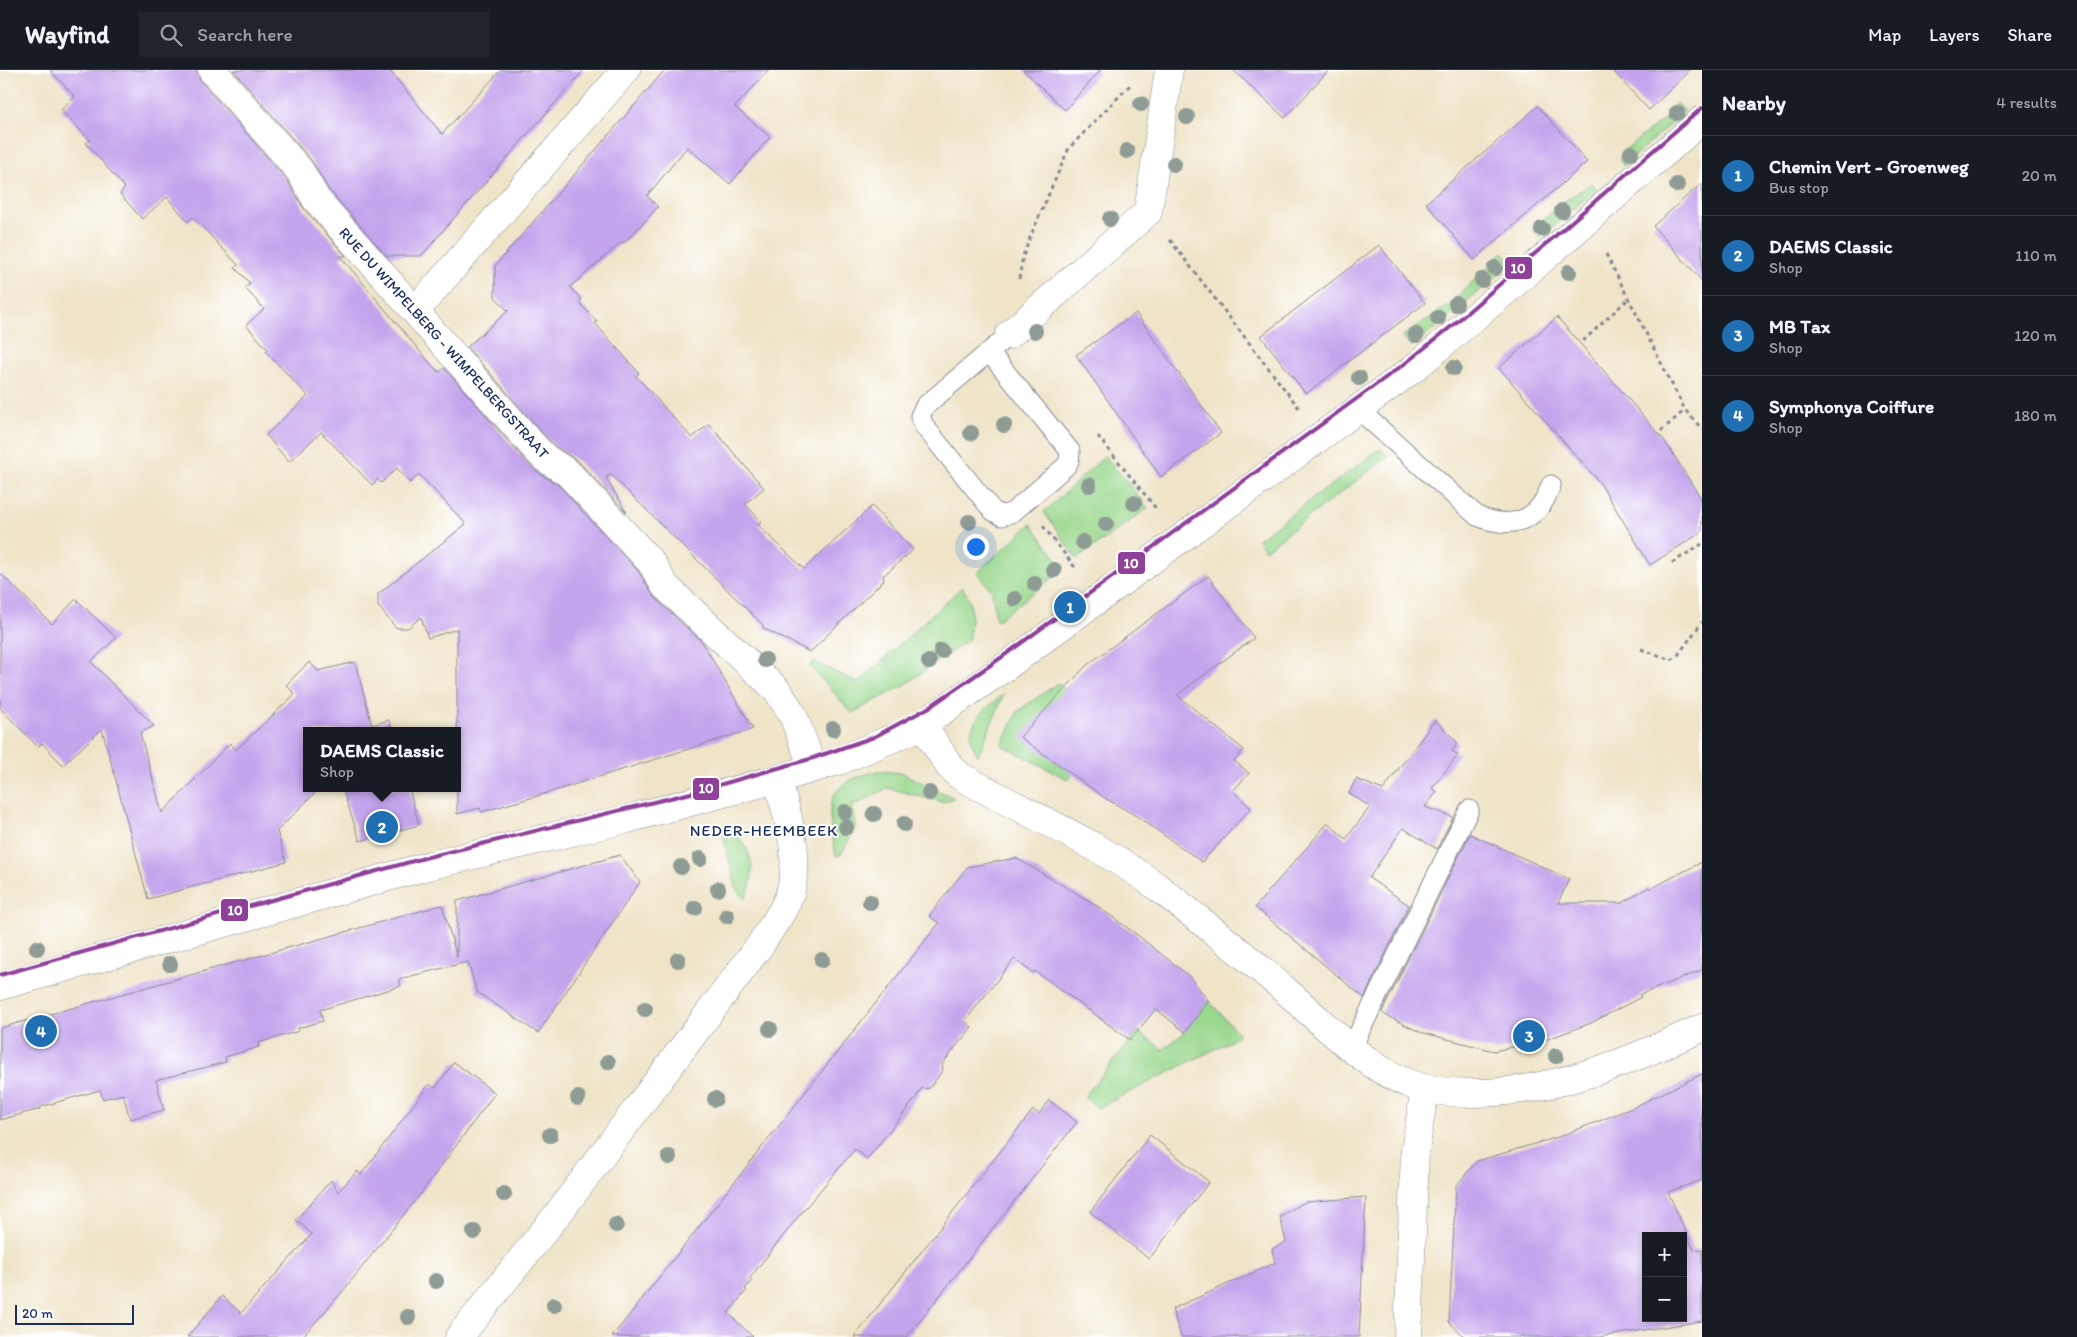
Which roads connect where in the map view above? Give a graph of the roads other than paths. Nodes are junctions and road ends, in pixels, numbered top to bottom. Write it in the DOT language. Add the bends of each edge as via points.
graph roads {
  1 [pos="212,70"];
  2 [pos="626,70"];
  3 [pos="1169,70"];
  4 [pos="1702,120"];
  5 [pos="415,311"];
  6 [pos="1018,326"];
  7 [pos="988,352"];
  8 [pos="1359,410"];
  9 [pos="1551,485"];
  10 [pos="922,724"];
  11 [pos="813,768"];
  12 [pos="777,779"];
  13 [pos="1469,810"];
  14 [pos="0,986"];
  15 [pos="1702,1028"];
  16 [pos="1352,1047"];
  17 [pos="1425,1088"];
  18 [pos="459,1337"];
  19 [pos="1408,1337"];
  1 -- 5 [label="street, RUE DU WIMPELBERG - WIMPELBERGSTRAAT" via="300,171 316,199"];
  2 -- 5 [label="street"];
  3 -- 6 [label="street" via="1148,212"];
  4 -- 8 [label="street" via="1465,326"];
  5 -- 11 [label="street, RUE DU WIMPELBERG - WIMPELBERGSTRAAT" via="536,449 568,473 651,562 666,586 777,690 794,715"];
  6 -- 7 [label="lane"];
  7 -- 7 [label="lane" via="921,410 921,421 997,514 1008,515 1066,466 1070,451"];
  8 -- 9 [label="lane" via="1477,516 1493,522 1510,523 1525,519 1547,498"];
  8 -- 10 [label="street"];
  10 -- 11 [label="street" via="879,745"];
  10 -- 16 [label="street" via="950,767 960,776 1061,828 1161,890"];
  11 -- 12 [label="street"];
  12 -- 14 [label="street" via="627,819 430,865"];
  12 -- 18 [label="street" via="795,859 793,887 787,902 761,944 569,1199"];
  13 -- 16 [label="lane"];
  15 -- 17 [label="street" via="1612,1067 1548,1085 1492,1093 1457,1093"];
  16 -- 17 [label="street" via="1396,1077"];
  17 -- 19 [label="street" via="1415,1151"];
}
